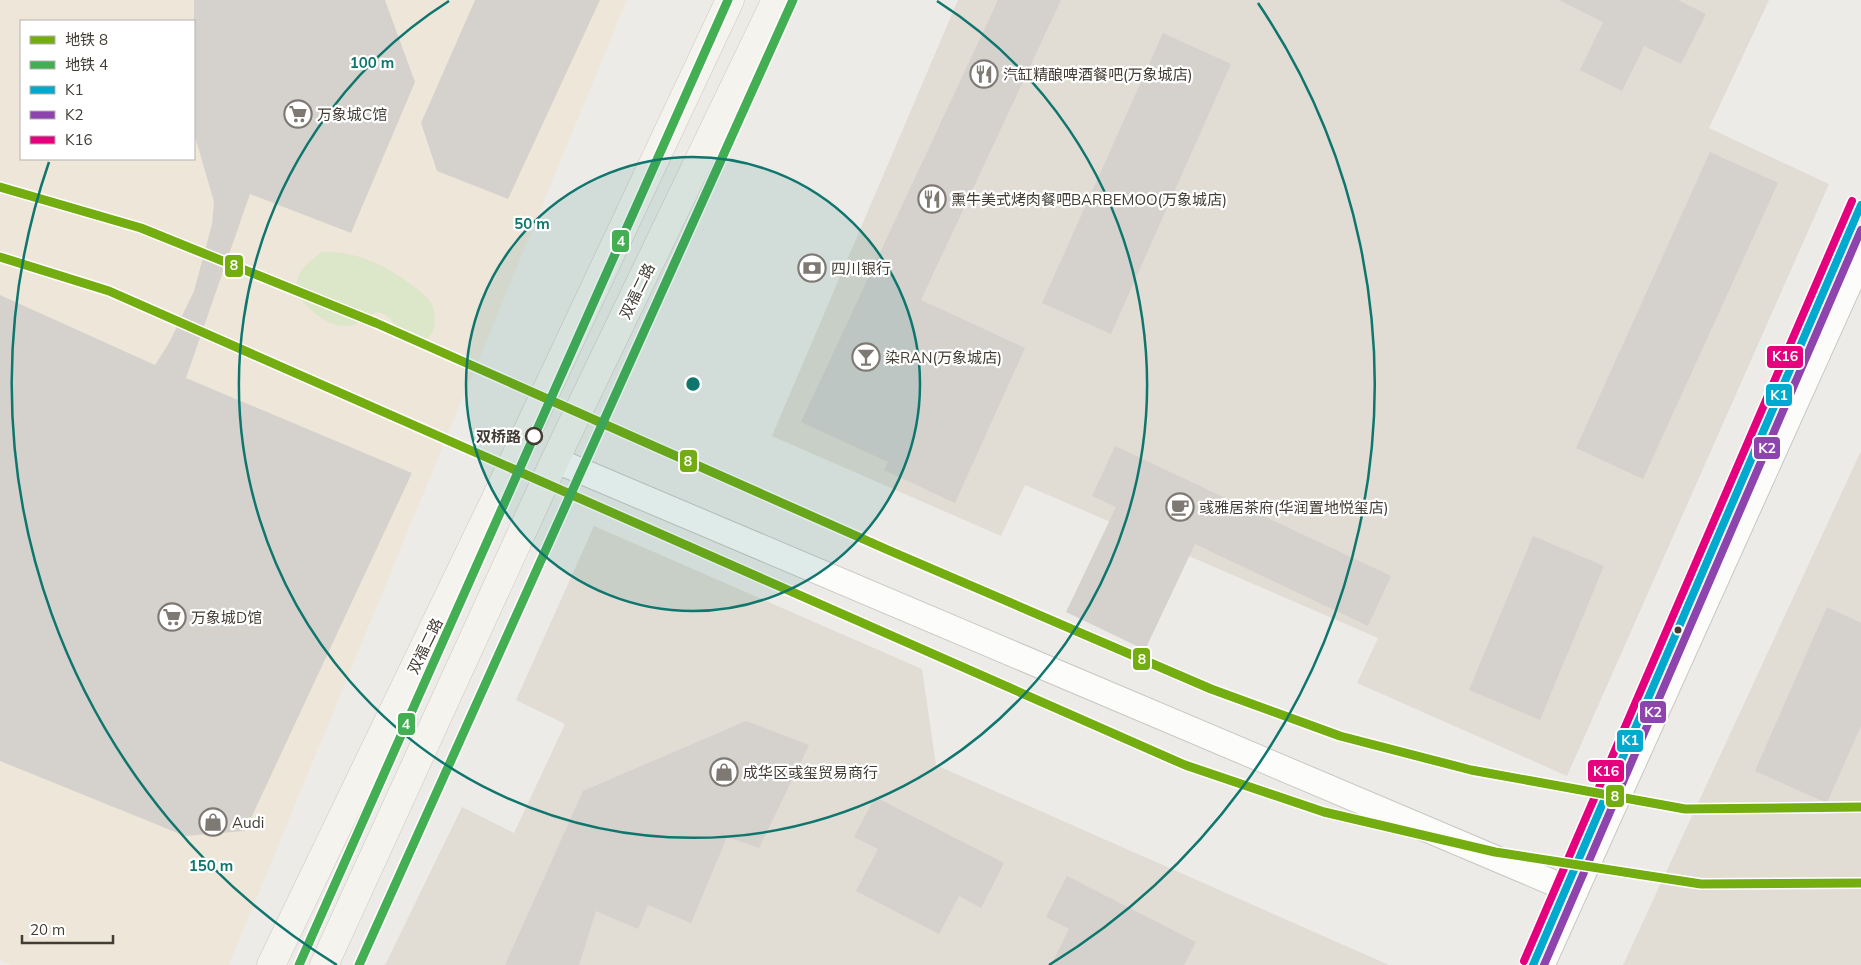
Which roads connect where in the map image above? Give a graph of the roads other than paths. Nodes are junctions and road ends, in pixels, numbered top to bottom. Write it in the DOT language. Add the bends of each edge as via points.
graph roads {
  1 [pos="730,0"];
  2 [pos="776,0"];
  3 [pos="1861,258"];
  4 [pos="556,460"];
  5 [pos="1575,892"];
  6 [pos="271,965"];
  7 [pos="324,965"];
  8 [pos="1542,965"];
  1 -- 6 [label="main road, 双福二路" via="495,500"];
  2 -- 4 [label="main road, 双福二路"];
  3 -- 5 [label="street"];
  4 -- 5 [label="street"];
  4 -- 7 [label="main road, 双福二路"];
  5 -- 8 [label="street"];
}
